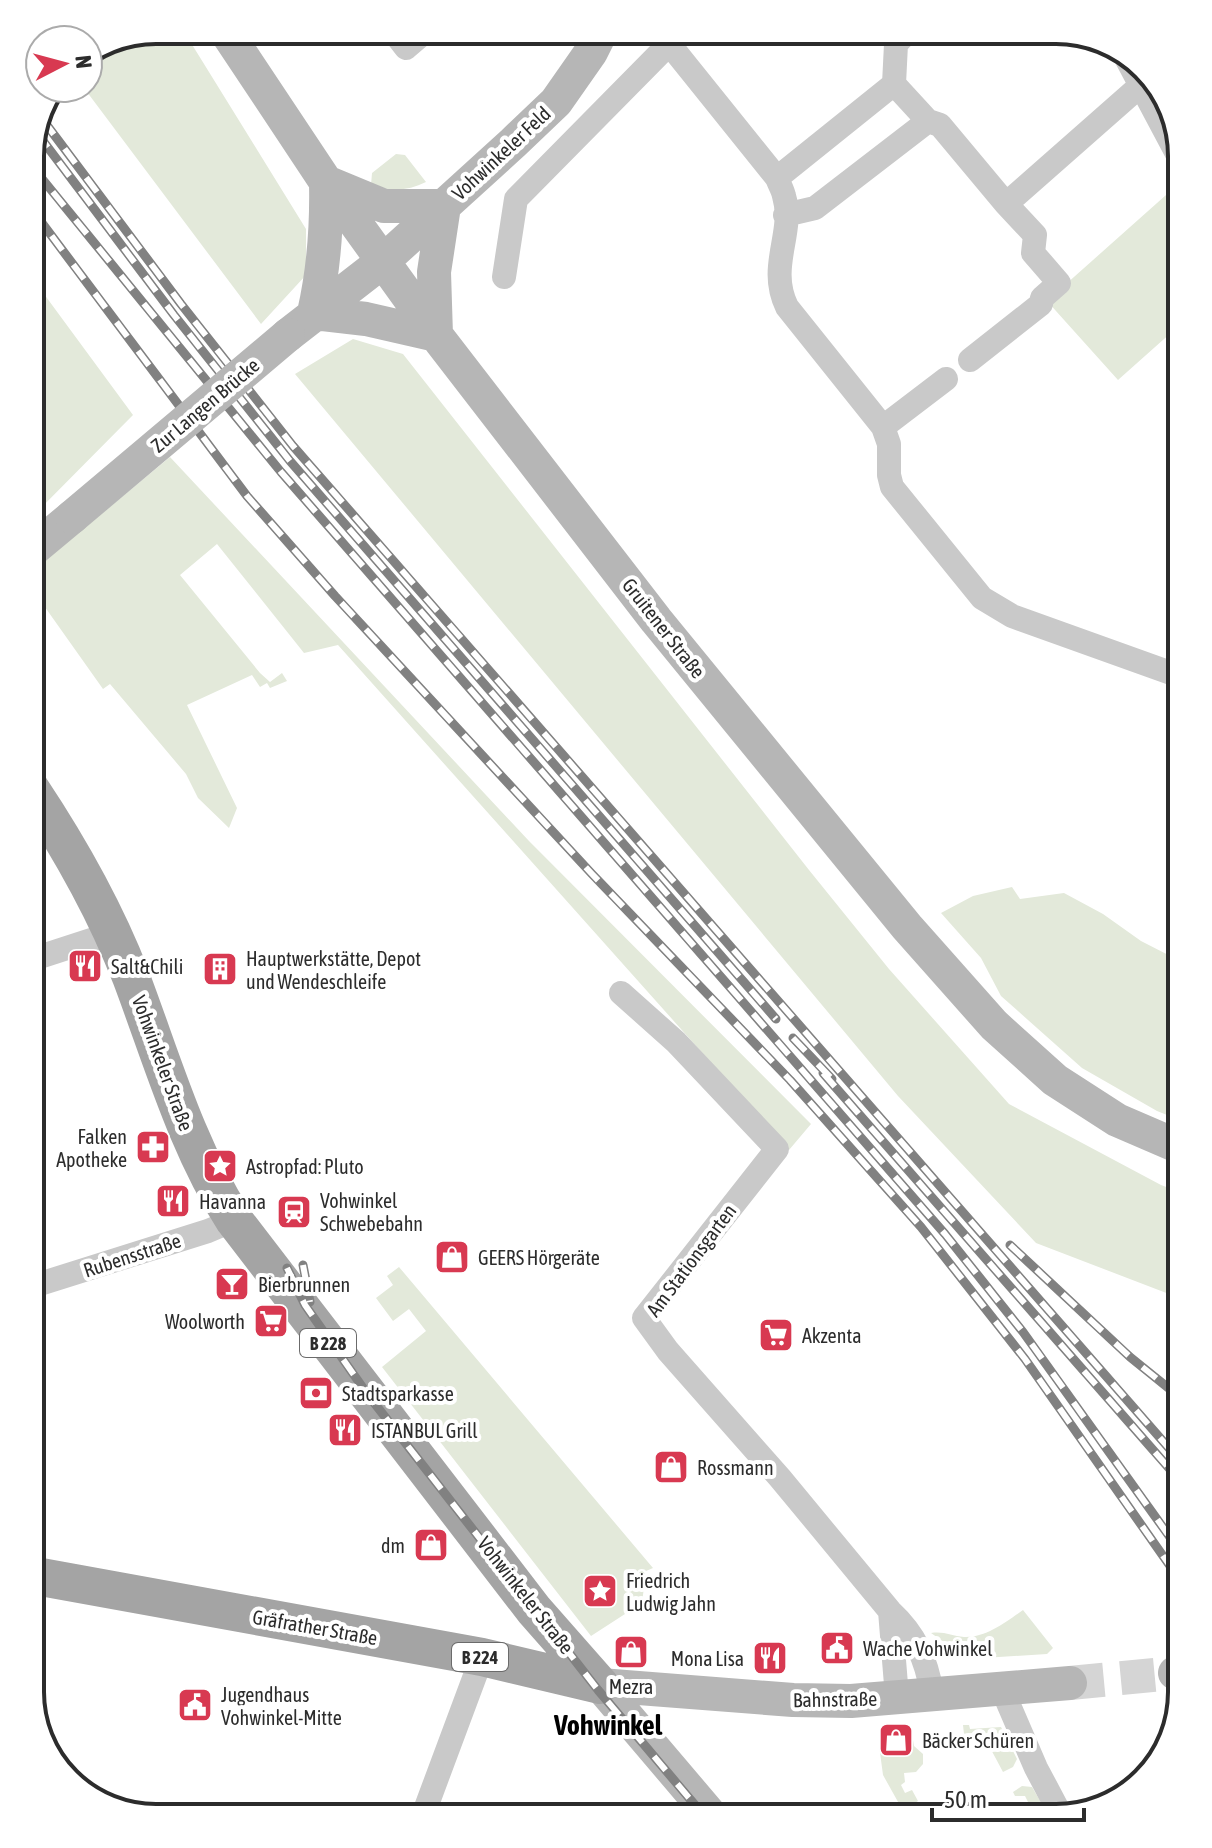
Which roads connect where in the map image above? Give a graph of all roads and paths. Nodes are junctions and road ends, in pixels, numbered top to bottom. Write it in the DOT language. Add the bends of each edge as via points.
graph roads {
  1 [pos="234,44"];
  2 [pos="595,44"];
  3 [pos="658,44"];
  4 [pos="670,44"];
  5 [pos="896,44"];
  6 [pos="1136,78"];
  7 [pos="894,84"];
  8 [pos="1140,86"];
  9 [pos="928,121"];
  10 [pos="1165,132"];
  11 [pos="777,178"];
  12 [pos="326,182"];
  13 [pos="1006,204"];
  14 [pos="444,206"];
  15 [pos="785,215"];
  16 [pos="382,262"];
  17 [pos="504,277"];
  18 [pos="314,313"];
  19 [pos="436,335"];
  20 [pos="970,360"];
  21 [pos="946,379"];
  22 [pos="883,427"];
  23 [pos="44,540"];
  24 [pos="1168,672"];
  25 [pos="44,809"];
  26 [pos="113,933"];
  27 [pos="44,955"];
  28 [pos="621,993"];
  29 [pos="1168,1142"];
  30 [pos="234,1220"];
  31 [pos="44,1283"];
  32 [pos="44,1578"];
  33 [pos="890,1611"];
  34 [pos="482,1657"];
  35 [pos="1070,1683"];
  36 [pos="599,1685"];
  37 [pos="1002,1689"];
  38 [pos="932,1693"];
  39 [pos="897,1697"];
  40 [pos="427,1804"];
  41 [pos="701,1804"];
  42 [pos="1055,1804"];
  1 -- 12 [label="main road, Gruitener Straße"];
  2 -- 14 [label="main road, Vohwinkeler Feld" via="556,102"];
  3 -- 17 [label="street" via="516,199"];
  4 -- 11 [label="street"];
  5 -- 7 [label="street"];
  6 -- 8 [label="street"];
  7 -- 9 [label="street"];
  7 -- 11 [label="street"];
  8 -- 10 [label="street"];
  8 -- 13 [label="street"];
  9 -- 13 [label="street" via="940,125"];
  9 -- 15 [label="street" via="815,208"];
  11 -- 15 [label="street"];
  12 -- 14 [label="main road" via="384,206"];
  12 -- 16 [label="main road, Gruitener Straße"];
  12 -- 18 [label="main road" via="326,233"];
  13 -- 20 [label="street" via="1035,235 1033,253 1059,283 1041,304"];
  14 -- 16 [label="main road, Vohwinkeler Feld"];
  14 -- 19 [label="main road" via="434,272"];
  15 -- 22 [label="street" via="780,292"];
  16 -- 18 [label="main road, Zur Langen Brücke"];
  16 -- 19 [label="main road, Gruitener Straße"];
  18 -- 19 [label="main road"];
  18 -- 23 [label="main road, Zur Langen Brücke, bridge"];
  19 -- 29 [label="main road, Gruitener Straße" via="665,631 994,1025 1055,1080 1117,1120"];
  21 -- 22 [label="street"];
  22 -- 24 [label="street" via="892,487 982,598 1012,616"];
  25 -- 26 [label="main road, Vohwinkeler Straße / B 228"];
  26 -- 27 [label="street"];
  26 -- 30 [label="main road, Vohwinkeler Straße / B 228" via="193,1146"];
  28 -- 33 [label="street, Am Stationsgarten" via="676,1042 777,1149 644,1318"];
  30 -- 31 [label="street, Rubensstraße"];
  30 -- 36 [label="main road, Vohwinkeler Straße / B 228" via="534,1610"];
  32 -- 34 [label="main road, Gräfrather Straße / B 224"];
  33 -- 38 [label="street, Am Stationsgarten" via="919,1646"];
  33 -- 39 [label="street"];
  34 -- 36 [label="main road, Gräfrather Straße / B 224"];
  34 -- 40 [label="street"];
  35 -- 37 [label="main road, Bahnstraße"];
  36 -- 39 [label="main road, Bahnstraße" via="793,1700"];
  36 -- 41 [label="main road, B 228"];
  37 -- 38 [label="main road, Bahnstraße"];
  37 -- 42 [label="street"];
  38 -- 39 [label="main road, Bahnstraße"];
}
